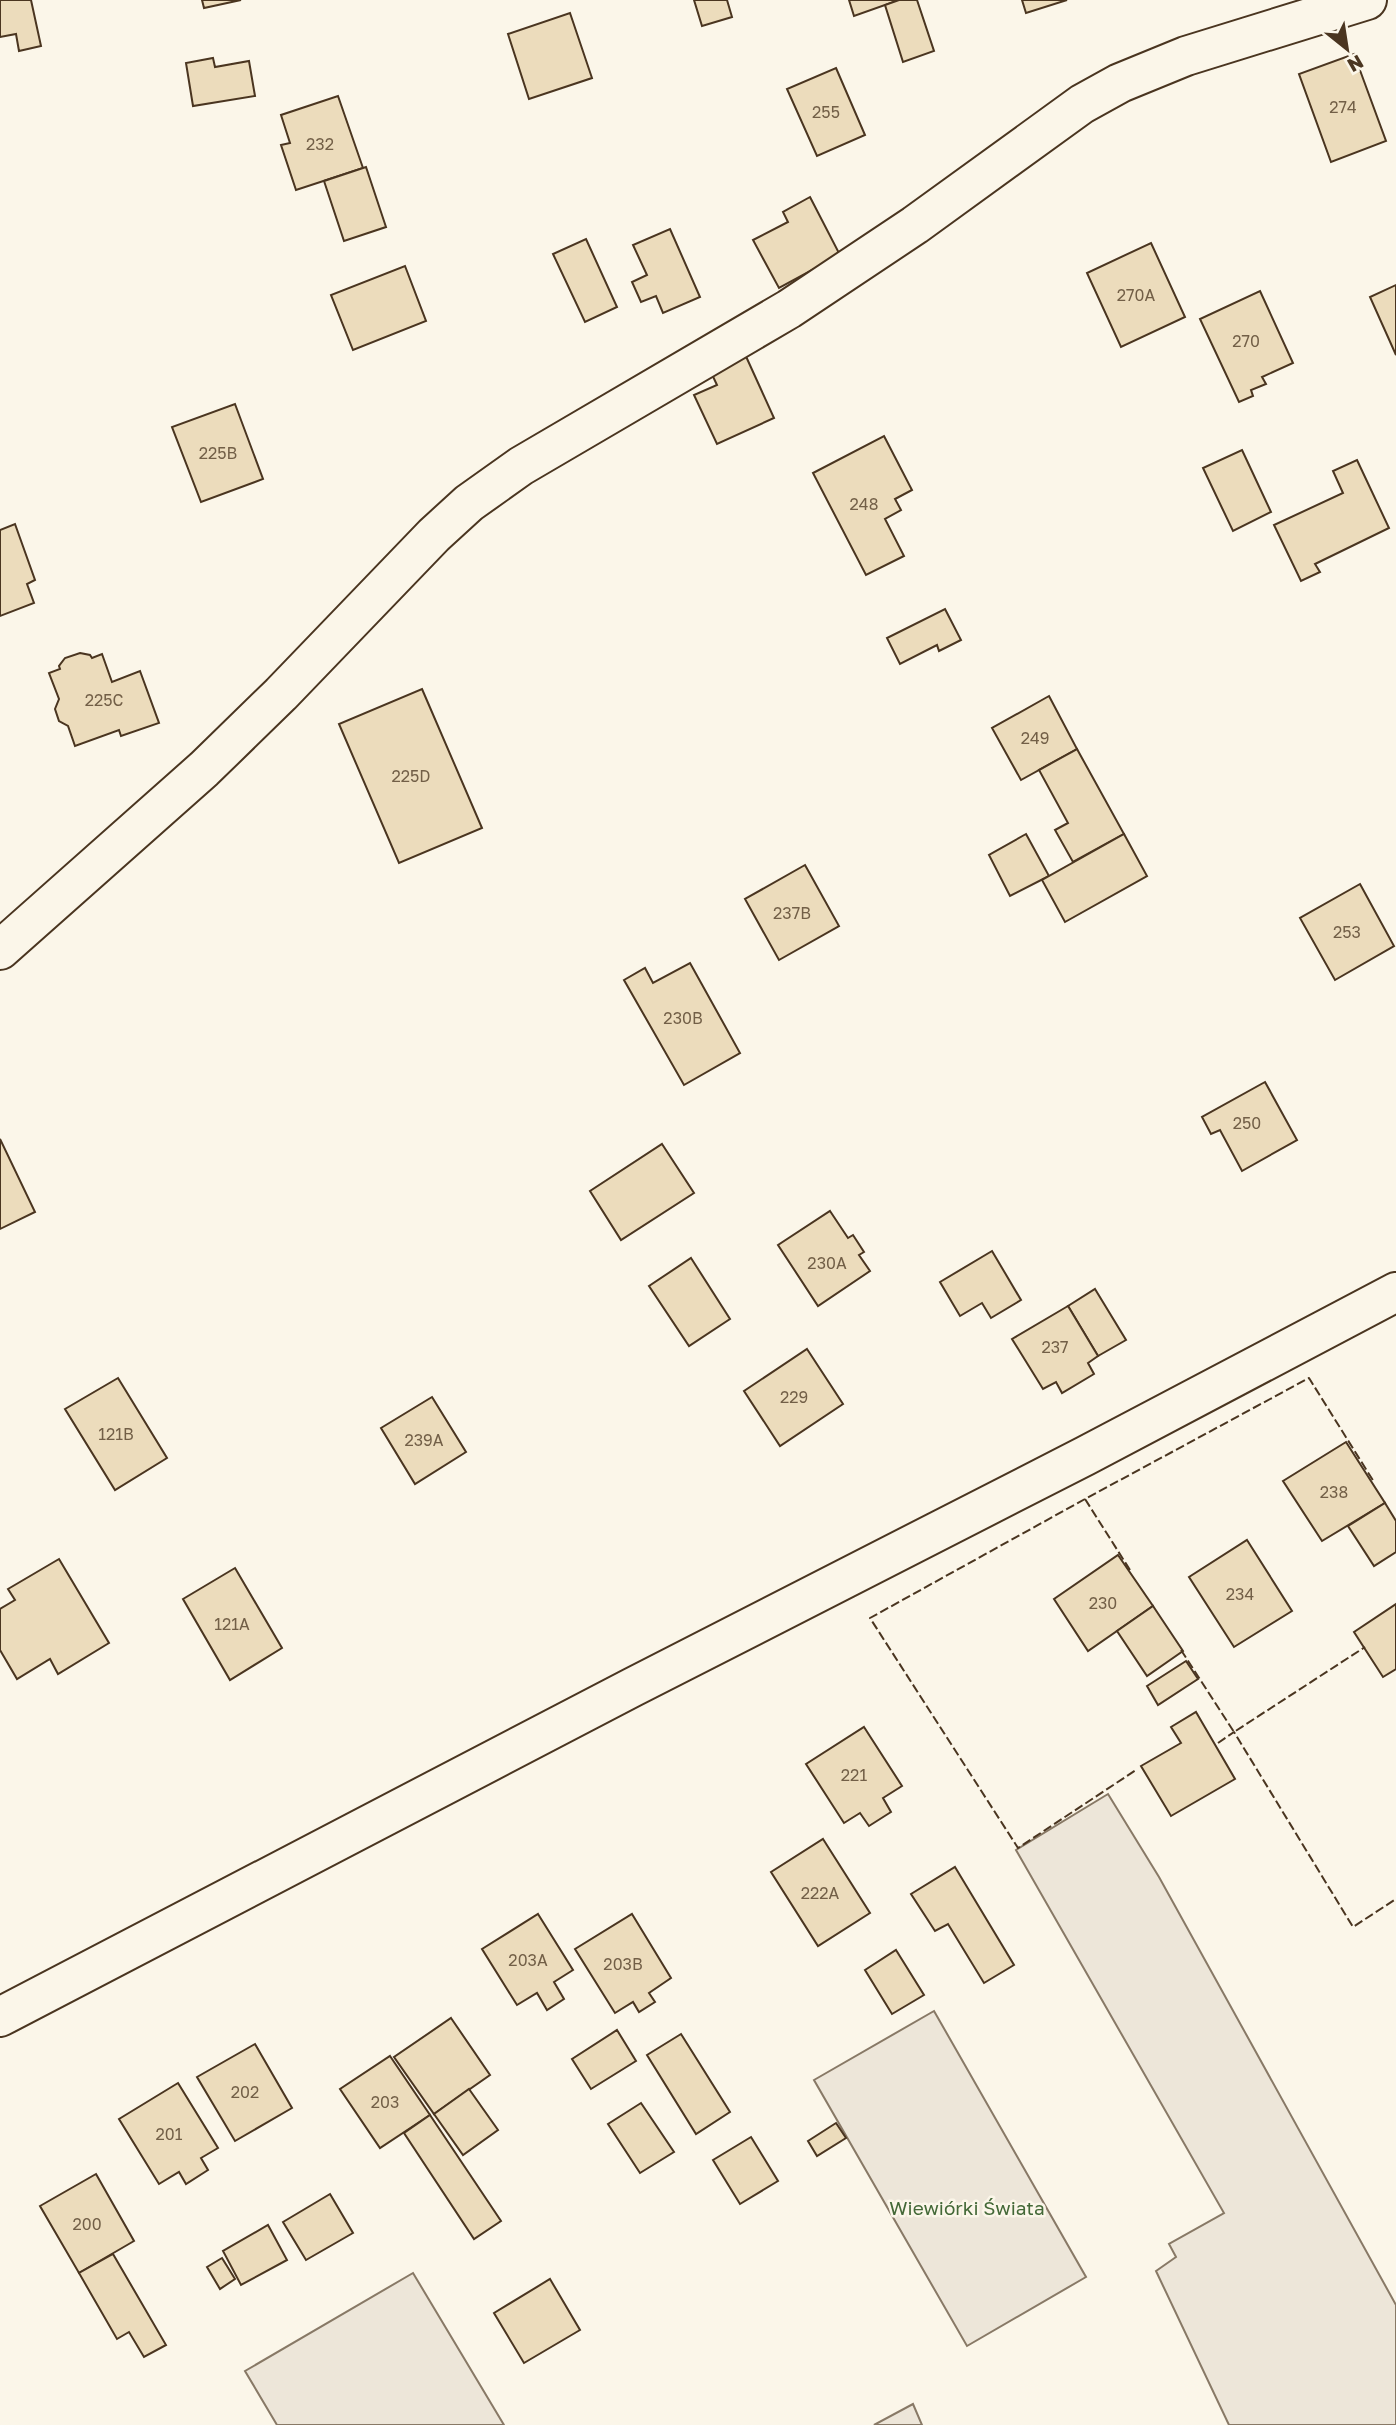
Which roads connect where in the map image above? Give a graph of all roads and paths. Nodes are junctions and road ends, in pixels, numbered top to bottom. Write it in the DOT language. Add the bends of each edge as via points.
graph roads {
  1 [pos="1367,0"];
  2 [pos="0,950"];
  3 [pos="1396,1292"];
  4 [pos="0,2017"];
  1 -- 2 [label="street" via="1186,56 1120,83 1082,104 789,309 521,466 468,503 433,535 204,769"];
  3 -- 4 [label="street"];
}
